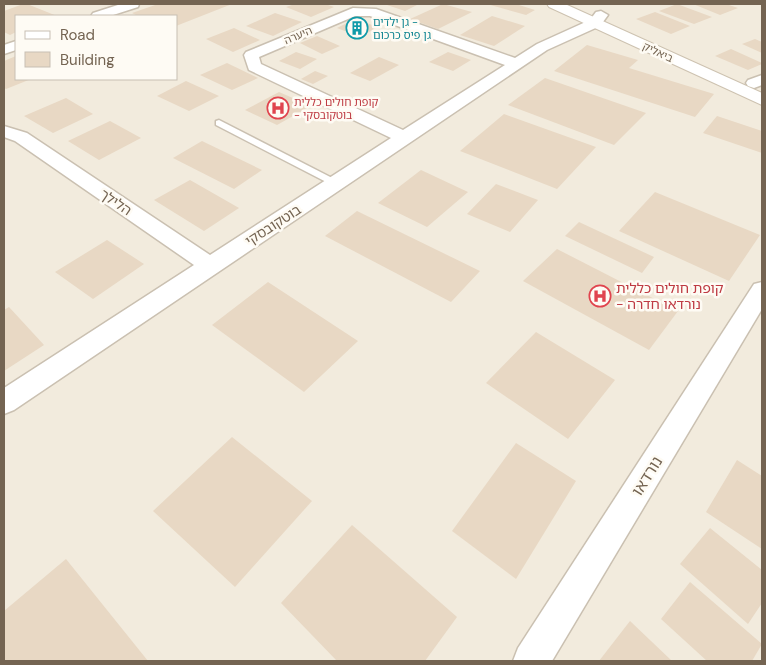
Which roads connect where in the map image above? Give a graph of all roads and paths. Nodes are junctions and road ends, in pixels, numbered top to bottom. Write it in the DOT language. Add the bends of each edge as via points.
graph roads {
  1 [pos="133,4"];
  2 [pos="554,4"];
  3 [pos="588,14"];
  4 [pos="101,15"];
  5 [pos="517,64"];
  6 [pos="759,83"];
  7 [pos="762,100"];
  8 [pos="219,123"];
  9 [pos="12,134"];
  10 [pos="406,138"];
  11 [pos="336,184"];
  12 [pos="211,266"];
  13 [pos="762,290"];
  14 [pos="4,402"];
  15 [pos="531,661"];
  1 -- 4 [label="street"];
  2 -- 3 [label="main road, ביאליק"];
  3 -- 5 [label="street, בוטקובסקי"];
  3 -- 6 [label="main road, ביאליק"];
  3 -- 7 [label="main road, ביאליק"];
  5 -- 10 [label="street, בוטקובסקי"];
  5 -- 10 [label="street, היערה" via="371,12 353,12 250,55 254,67"];
  8 -- 11 [label="lane"];
  9 -- 12 [label="street, הלילך"];
  10 -- 11 [label="street, בוטקובסקי"];
  11 -- 12 [label="street, בוטקובסקי"];
  12 -- 14 [label="street, בוטקובסקי"];
  13 -- 15 [label="street, נורדאו"];
}
